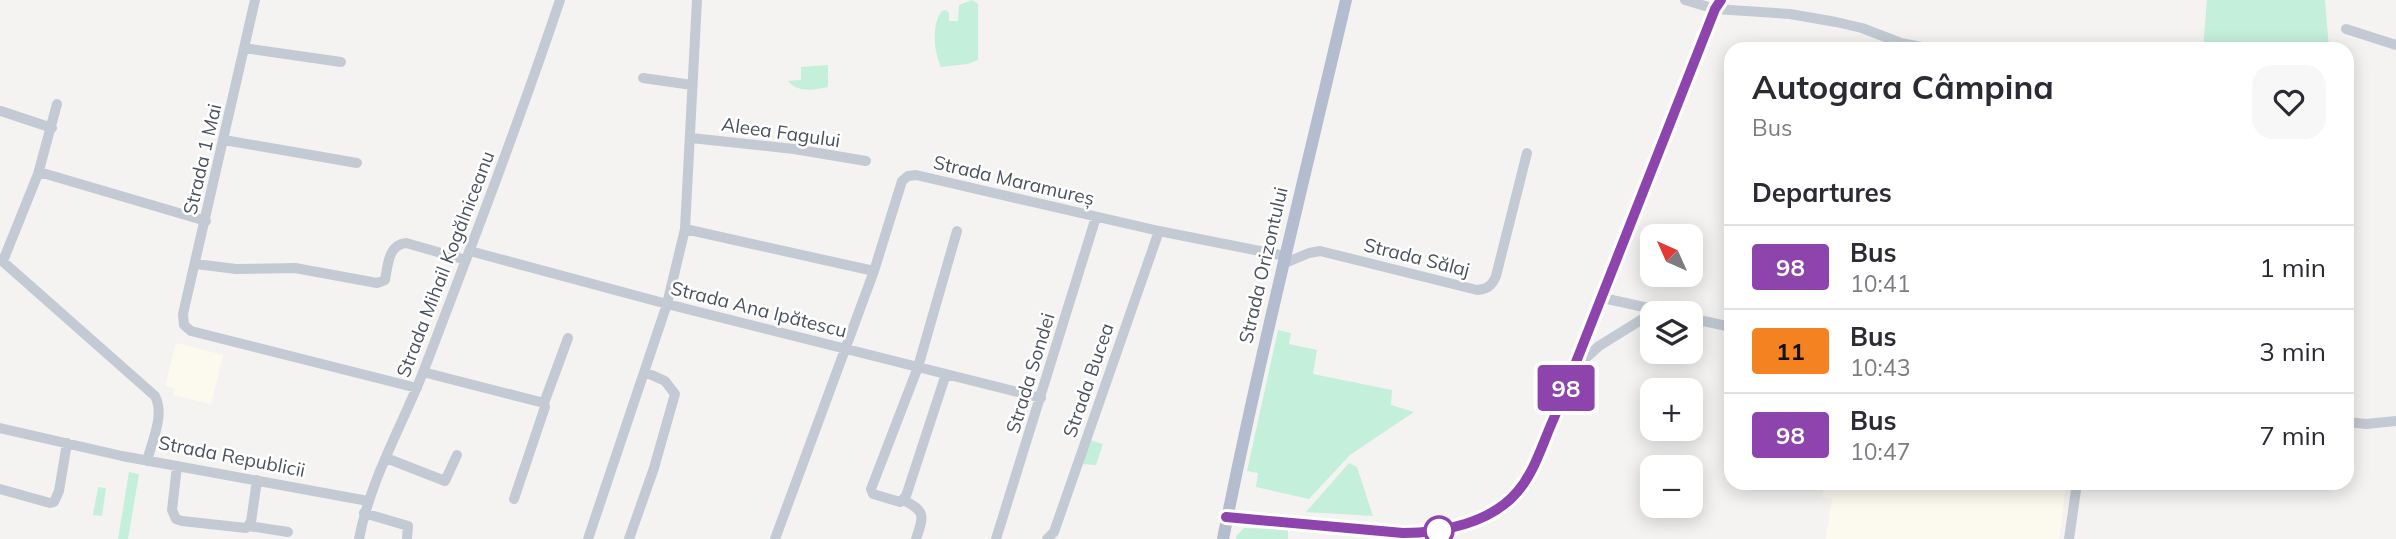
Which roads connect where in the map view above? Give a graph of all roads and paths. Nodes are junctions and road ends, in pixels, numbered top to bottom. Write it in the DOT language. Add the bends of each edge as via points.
graph roads {
  1 [pos="255,0"];
  2 [pos="559,0"];
  3 [pos="697,0"];
  4 [pos="1346,0"];
  5 [pos="1685,0"];
  6 [pos="1718,4"];
  7 [pos="2346,29"];
  8 [pos="1898,42"];
  9 [pos="2396,45"];
  10 [pos="244,48"];
  11 [pos="341,62"];
  12 [pos="643,78"];
  13 [pos="692,85"];
  14 [pos="57,104"];
  15 [pos="1,111"];
  16 [pos="52,128"];
  17 [pos="691,138"];
  18 [pos="224,140"];
  19 [pos="1527,153"];
  20 [pos="866,162"];
  21 [pos="357,163"];
  22 [pos="38,174"];
  23 [pos="1096,217"];
  24 [pos="206,221"];
  25 [pos="685,229"];
  26 [pos="957,231"];
  27 [pos="1159,231"];
  28 [pos="468,256"];
  29 [pos="1,260"];
  30 [pos="1284,260"];
  31 [pos="196,264"];
  32 [pos="874,271"];
  33 [pos="1602,298"];
  34 [pos="667,303"];
  35 [pos="1640,306"];
  36 [pos="1640,321"];
  37 [pos="1703,321"];
  38 [pos="1724,325"];
  39 [pos="568,338"];
  40 [pos="845,349"];
  41 [pos="918,367"];
  42 [pos="1573,370"];
  43 [pos="423,372"];
  44 [pos="645,372"];
  45 [pos="946,374"];
  46 [pos="417,388"];
  47 [pos="1041,398"];
  48 [pos="544,403"];
  49 [pos="2396,421"];
  50 [pos="2354,423"];
  51 [pos="0,428"];
  52 [pos="67,443"];
  53 [pos="457,455"];
  54 [pos="386,458"];
  55 [pos="147,461"];
  56 [pos="177,466"];
  57 [pos="257,480"];
  58 [pos="0,489"];
  59 [pos="2076,490"];
  60 [pos="514,499"];
  61 [pos="903,500"];
  62 [pos="368,501"];
  63 [pos="364,513"];
  64 [pos="1226,517"];
  65 [pos="249,526"];
  66 [pos="288,532"];
  67 [pos="999,538"];
  68 [pos="359,539"];
  69 [pos="407,539"];
  70 [pos="588,539"];
  71 [pos="629,539"];
  72 [pos="775,539"];
  73 [pos="916,539"];
  74 [pos="1047,539"];
  75 [pos="1223,539"];
  76 [pos="2068,539"];
  1 -- 10 [label="street, Strada 1 Mai"];
  2 -- 28 [label="street, Strada Mihail Kogălniceanu"];
  3 -- 13 [label="street"];
  4 -- 30 [label="main road, Strada Orizontului"];
  5 -- 6 [label="street"];
  6 -- 8 [label="street" via="1836,22"];
  6 -- 33 [label="street"];
  7 -- 9 [label="street"];
  10 -- 11 [label="street"];
  10 -- 18 [label="street, Strada 1 Mai"];
  12 -- 13 [label="street"];
  13 -- 17 [label="street"];
  14 -- 16 [label="street"];
  15 -- 16 [label="street"];
  16 -- 22 [label="street"];
  17 -- 20 [label="street, Aleea Fagului"];
  17 -- 25 [label="street"];
  18 -- 21 [label="street"];
  18 -- 24 [label="street, Strada 1 Mai"];
  19 -- 30 [label="street, Strada Sălaj" via="1496,276 1484,289 1320,251"];
  22 -- 24 [label="street"];
  22 -- 29 [label="street"];
  23 -- 27 [label="street, Strada Maramureș"];
  23 -- 32 [label="street, Strada Maramureș" via="912,175 902,181"];
  23 -- 47 [label="street, Strada Sondei"];
  24 -- 31 [label="street, Strada 1 Mai"];
  25 -- 32 [label="street"];
  25 -- 34 [label="street"];
  26 -- 41 [label="street"];
  27 -- 30 [label="street, Strada Maramureș"];
  27 -- 74 [label="street, Strada Bucea" via="1054,532"];
  28 -- 31 [label="street, Strada Ana Ipătescu" via="398,244 385,280 377,283 295,268"];
  28 -- 34 [label="street, Strada Ana Ipătescu"];
  28 -- 43 [label="street, Strada Mihail Kogălniceanu"];
  29 -- 55 [label="street, Strada Republicii" via="155,396 159,414"];
  30 -- 64 [label="main road, Strada Orizontului"];
  31 -- 46 [label="street, Strada 1 Mai" via="183,314 184,325 191,331"];
  32 -- 40 [label="street, Strada Maramureș"];
  33 -- 35 [label="street"];
  33 -- 42 [label="street"];
  34 -- 40 [label="street, Strada Ana Ipătescu"];
  34 -- 44 [label="street"];
  36 -- 42 [label="street" via="1599,346"];
  37 -- 38 [label="street"];
  39 -- 48 [label="street"];
  40 -- 41 [label="street, Strada Ana Ipătescu"];
  40 -- 72 [label="street, Strada Maramureș"];
  41 -- 45 [label="street, Strada Ana Ipătescu"];
  41 -- 61 [label="street" via="871,489 893,502"];
  42 -- 64 [label="street" via="1523,484 1508,501 1479,517 1441,530 1403,533"];
  43 -- 46 [label="street, Strada Mihail Kogălniceanu"];
  43 -- 48 [label="street"];
  44 -- 70 [label="street"];
  44 -- 71 [label="street" via="665,381 675,394"];
  45 -- 47 [label="street, Strada Ana Ipătescu"];
  45 -- 61 [label="street"];
  46 -- 54 [label="street, Strada Mihail Kogălniceanu"];
  47 -- 67 [label="street, Strada Sondei"];
  48 -- 60 [label="street"];
  49 -- 50 [label="street"];
  51 -- 52 [label="street"];
  52 -- 55 [label="street"];
  52 -- 58 [label="street" via="54,502"];
  53 -- 54 [label="street" via="445,481"];
  54 -- 62 [label="street, Strada Mihail Kogălniceanu"];
  55 -- 56 [label="street, Strada Republicii"];
  56 -- 57 [label="street, Strada Republicii"];
  56 -- 65 [label="street" via="172,510 176,519 241,529"];
  57 -- 62 [label="street, Strada Republicii"];
  57 -- 65 [label="street"];
  59 -- 76 [label="street"];
  61 -- 73 [label="street" via="921,513"];
  62 -- 63 [label="street, Strada Mihail Kogălniceanu"];
  63 -- 68 [label="street, Strada Mihail Kogălniceanu"];
  63 -- 69 [label="street" via="408,526"];
  64 -- 75 [label="main road, Strada Orizontului"];
  65 -- 66 [label="street"];
}
